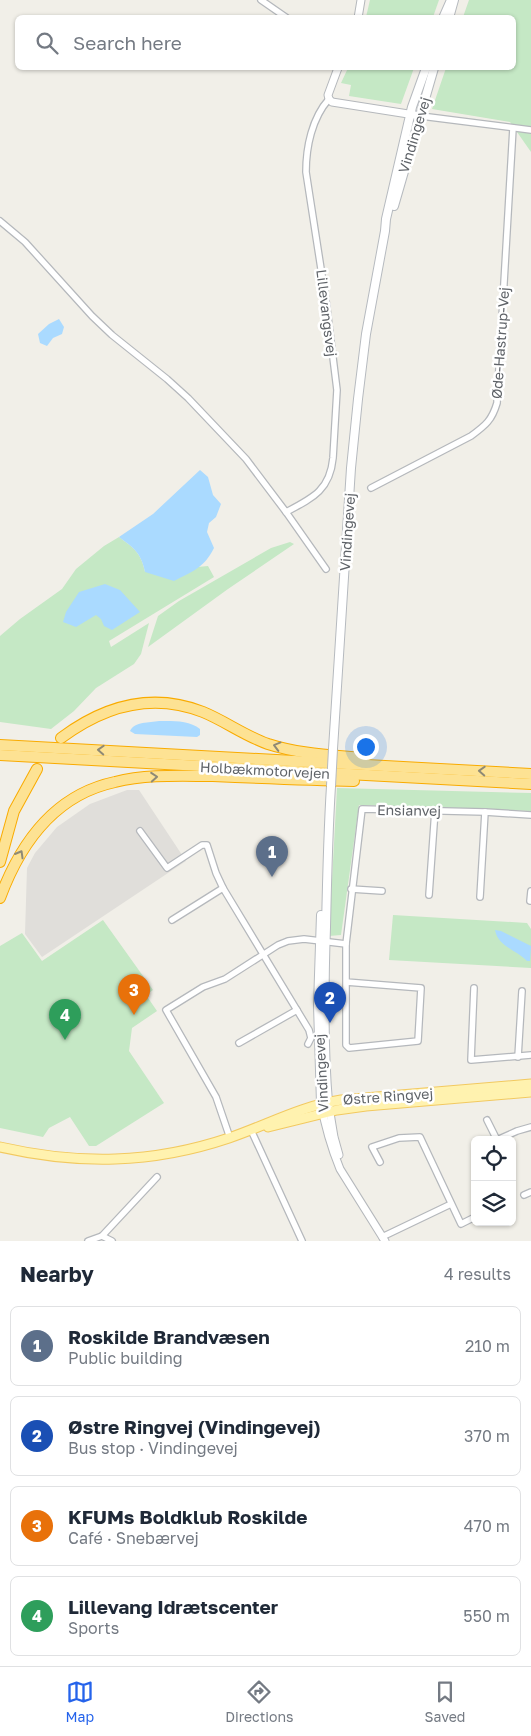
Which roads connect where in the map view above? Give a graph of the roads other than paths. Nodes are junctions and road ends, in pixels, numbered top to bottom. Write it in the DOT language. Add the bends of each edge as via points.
graph roads {
  1 [pos="261,0"];
  2 [pos="361,0"];
  3 [pos="452,0"];
  4 [pos="283,15"];
  5 [pos="358,15"];
  6 [pos="445,15"];
  7 [pos="450,15"];
  8 [pos="337,70"];
  9 [pos="425,70"];
  10 [pos="433,70"];
  11 [pos="329,99"];
  12 [pos="411,114"];
  13 [pos="421,116"];
  14 [pos="513,128"];
  15 [pos="531,130"];
  16 [pos="0,221"];
  17 [pos="385,231"];
  18 [pos="371,488"];
  19 [pos="286,512"];
  20 [pos="326,569"];
  21 [pos="61,738"];
  22 [pos="0,745"];
  23 [pos="0,755"];
  24 [pos="432,768"];
  25 [pos="37,769"];
  26 [pos="531,774"];
  27 [pos="464,781"];
  28 [pos="531,784"];
  29 [pos="435,810"];
  30 [pos="485,812"];
  31 [pos="531,815"];
  32 [pos="140,831"];
  33 [pos="0,862"];
  34 [pos="223,888"];
  35 [pos="351,889"];
  36 [pos="531,891"];
  37 [pos="382,892"];
  38 [pos="429,895"];
  39 [pos="480,897"];
  40 [pos="0,898"];
  41 [pos="530,901"];
  42 [pos="172,920"];
  43 [pos="322,940"];
  44 [pos="346,944"];
  45 [pos="264,954"];
  46 [pos="346,982"];
  47 [pos="474,988"];
  48 [pos="522,991"];
  49 [pos="297,1010"];
  50 [pos="239,1044"];
  51 [pos="308,1044"];
  52 [pos="531,1056"];
  53 [pos="518,1057"];
  54 [pos="531,1084"];
  55 [pos="531,1092"];
  56 [pos="325,1108"];
  57 [pos="488,1120"];
  58 [pos="531,1127"];
  59 [pos="251,1130"];
  60 [pos="495,1136"];
  61 [pos="506,1136"];
  62 [pos="230,1138"];
  63 [pos="0,1147"];
  64 [pos="380,1162"];
  65 [pos="157,1178"];
  66 [pos="531,1192"];
  67 [pos="524,1195"];
  68 [pos="452,1204"];
  69 [pos="471,1219"];
  70 [pos="102,1236"];
  71 [pos="383,1239"];
  72 [pos="88,1241"];
  73 [pos="112,1241"];
  74 [pos="302,1241"];
  1 -- 4 [label="street"];
  2 -- 5 [label="street"];
  3 -- 6 [label="main road"];
  3 -- 7 [label="main road"];
  8 -- 11 [label="street"];
  9 -- 12 [label="main road, Vindingevej"];
  10 -- 13 [label="main road, Vindingevej"];
  11 -- 12 [label="street" via="337,104"];
  11 -- 19 [label="street, Lillevangsvej" via="321,108 311,133 306,172 337,390 333,458 329,478 323,487"];
  12 -- 13 [label="street"];
  12 -- 17 [label="main road, Vindingevej"];
  13 -- 14 [label="street"];
  13 -- 17 [label="main road, Vindingevej"];
  14 -- 15 [label="street"];
  14 -- 18 [label="street, Øde-Hastrup-Vej" via="494,415 472,436"];
  16 -- 19 [label="street" via="25,242 112,335 188,398 246,459"];
  17 -- 43 [label="main road, Vindingevej, bridge" via="366,334 351,468 325,850"];
  19 -- 20 [label="street"];
  24 -- 21 [label="highway, one-way" via="292,750 266,743 204,712 163,703 139,703 117,708 94,716"];
  24 -- 22 [label="highway, Holbækmotorvejen, one-way"];
  23 -- 27 [label="highway, Holbækmotorvejen"];
  26 -- 24 [label="highway, Holbækmotorvejen, one-way"];
  25 -- 33 [label="highway" via="14,811"];
  27 -- 28 [label="highway, Holbækmotorvejen"];
  40 -- 27 [label="highway, one-way" via="25,844 39,828 73,800 94,788 114,782 174,775 418,783"];
  29 -- 30 [label="street, Ensianvej"];
  29 -- 35 [label="street, Ensianvej" via="362,809"];
  29 -- 38 [label="street"];
  30 -- 31 [label="street, Ensianvej"];
  30 -- 39 [label="street"];
  32 -- 34 [label="street" via="167,868 205,844"];
  34 -- 42 [label="street"];
  34 -- 45 [label="street"];
  35 -- 37 [label="street"];
  35 -- 44 [label="street, Ensianvej"];
  36 -- 41 [label="street"];
  43 -- 44 [label="street"];
  43 -- 45 [label="street" via="288,941"];
  43 -- 56 [label="main road, Vindingevej"];
  44 -- 46 [label="street, Ensianvej"];
  45 -- 49 [label="street"];
  45 -- 62 [label="street" via="166,1010 215,1095"];
  46 -- 46 [label="street, Ensianvej" via="346,1045 349,1048 418,1041 419,986"];
  47 -- 53 [label="street" via="471,1060"];
  48 -- 53 [label="street"];
  49 -- 50 [label="street"];
  49 -- 51 [label="street" via="309,1030 311,1038"];
  52 -- 53 [label="street"];
  54 -- 56 [label="main road, Østre Ringvej" via="370,1098"];
  55 -- 56 [label="main road, Østre Ringvej"];
  56 -- 59 [label="main road, Østre Ringvej"];
  56 -- 59 [label="main road, Østre Ringvej" via="283,1116"];
  56 -- 71 [label="street, Vindingevej" via="350,1183"];
  57 -- 60 [label="street"];
  58 -- 61 [label="street"];
  59 -- 62 [label="main road, Østre Ringvej"];
  59 -- 74 [label="street"];
  62 -- 63 [label="main road, Østre Ringvej" via="167,1154 121,1160 71,1159"];
  64 -- 68 [label="street" via="372,1147 399,1138 420,1137"];
  65 -- 70 [label="street"];
  66 -- 67 [label="street"];
  68 -- 69 [label="street" via="461,1224"];
  68 -- 71 [label="street"];
  70 -- 72 [label="street"];
  70 -- 73 [label="street"];
}
